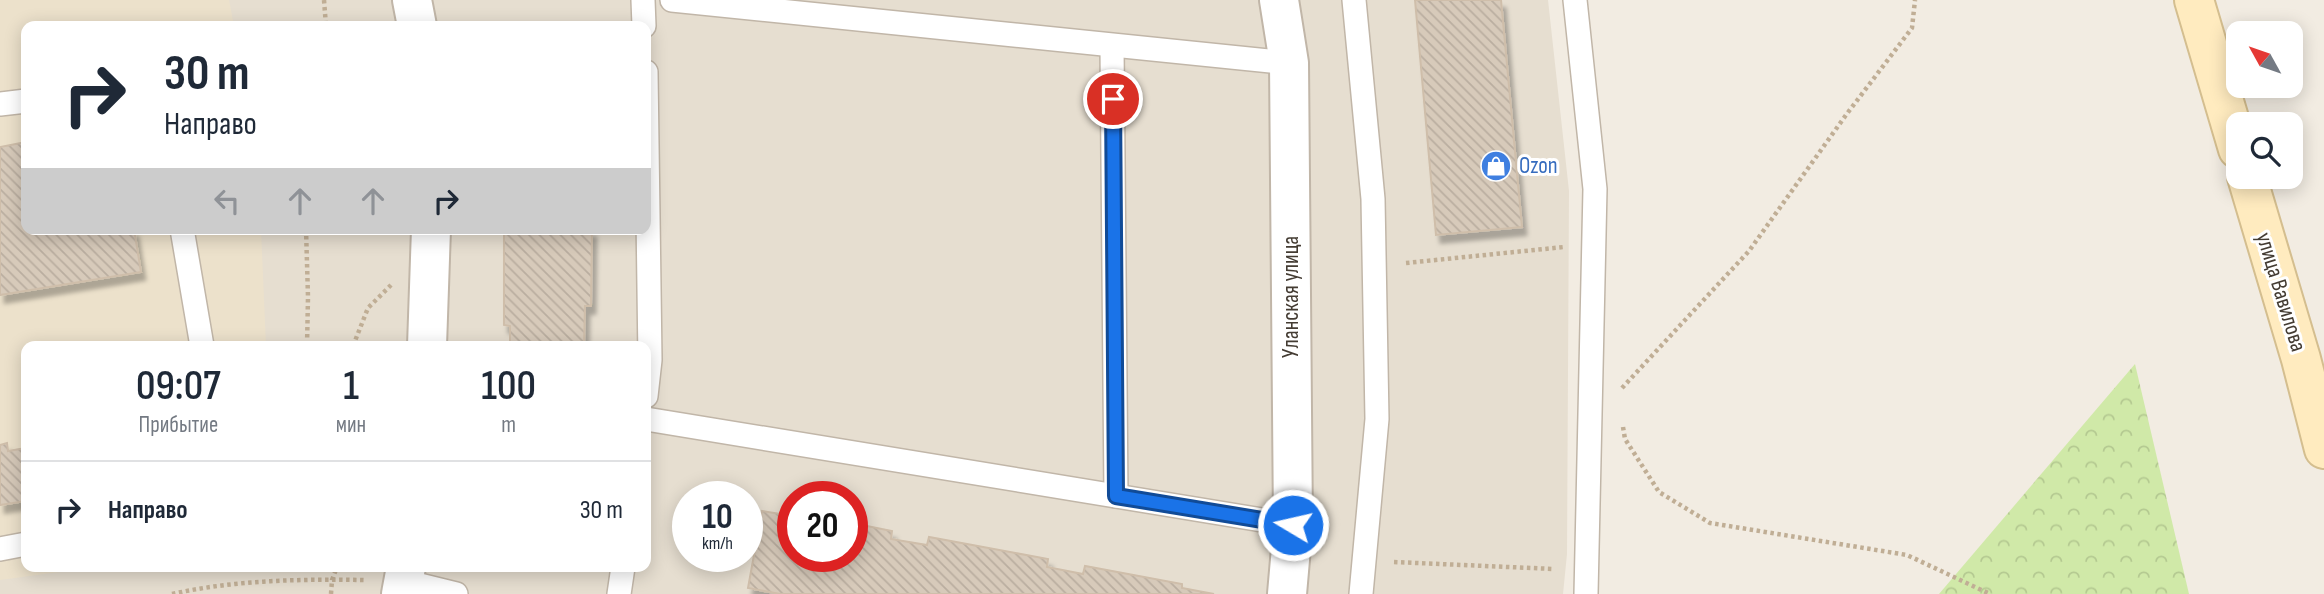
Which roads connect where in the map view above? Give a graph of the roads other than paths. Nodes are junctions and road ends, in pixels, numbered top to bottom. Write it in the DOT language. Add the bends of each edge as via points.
graph roads {
  1 [pos="412,0"];
  2 [pos="643,0"];
  3 [pos="672,0"];
  4 [pos="1279,0"];
  5 [pos="1354,0"];
  6 [pos="1575,0"];
  7 [pos="2194,0"];
  8 [pos="416,21"];
  9 [pos="644,21"];
  10 [pos="1112,46"];
  11 [pos="1289,64"];
  12 [pos="21,102"];
  13 [pos="0,104"];
  14 [pos="2227,112"];
  15 [pos="2251,189"];
  16 [pos="183,235"];
  17 [pos="648,235"];
  18 [pos="431,239"];
  19 [pos="201,341"];
  20 [pos="427,341"];
  21 [pos="650,341"];
  22 [pos="651,420"];
  23 [pos="2324,449"];
  24 [pos="1116,496"];
  25 [pos="1293,525"];
  26 [pos="21,545"];
  27 [pos="0,549"];
  28 [pos="622,572"];
  29 [pos="404,581"];
  30 [pos="456,594"];
  31 [pos="618,594"];
  32 [pos="1287,594"];
  33 [pos="1360,594"];
  34 [pos="1586,594"];
  1 -- 8 [label="street"];
  2 -- 9 [label="lane"];
  3 -- 10 [label="lane"];
  4 -- 11 [label="street, Уланская улица"];
  5 -- 33 [label="lane" via="1373,199 1377,419"];
  6 -- 34 [label="lane" via="1595,189"];
  7 -- 14 [label="street"];
  10 -- 11 [label="lane"];
  10 -- 24 [label="lane"];
  11 -- 25 [label="street, Уланская улица"];
  12 -- 13 [label="lane"];
  15 -- 23 [label="street, улица Вавилова"];
  16 -- 19 [label="lane"];
  17 -- 21 [label="lane"];
  18 -- 20 [label="street"];
  22 -- 24 [label="lane"];
  24 -- 25 [label="lane"];
  25 -- 32 [label="street, Уланская улица"];
  26 -- 27 [label="lane"];
  28 -- 31 [label="lane"];
  29 -- 30 [label="lane"];
}
